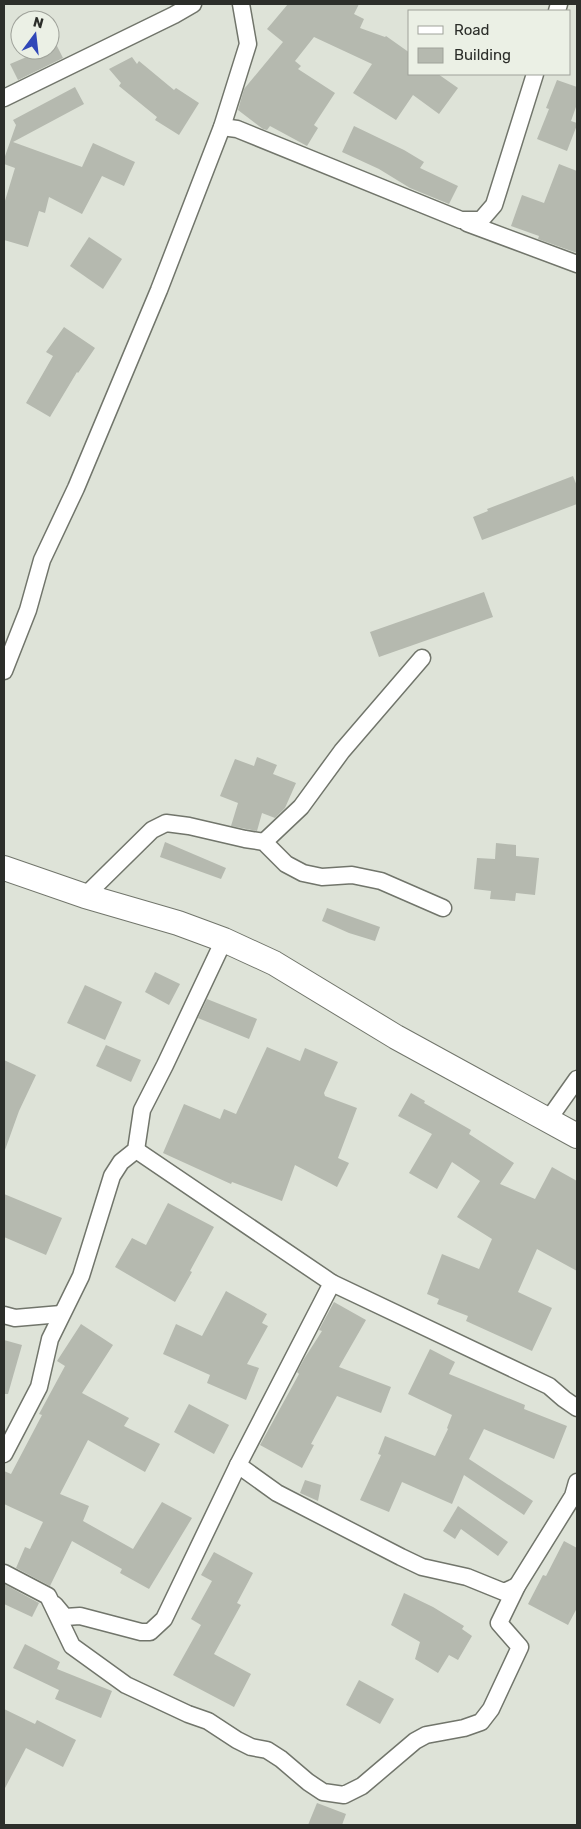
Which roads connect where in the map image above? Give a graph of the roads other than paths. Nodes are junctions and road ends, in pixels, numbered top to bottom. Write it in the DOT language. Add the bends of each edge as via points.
graph roads {
  1 [pos="193,4"];
  2 [pos="241,4"];
  3 [pos="535,75"];
  4 [pos="4,98"];
  5 [pos="222,127"];
  6 [pos="460,220"];
  7 [pos="577,264"];
  8 [pos="422,658"];
  9 [pos="4,671"];
  10 [pos="264,842"];
  11 [pos="4,868"];
  12 [pos="85,896"];
  13 [pos="443,908"];
  14 [pos="224,940"];
  15 [pos="577,1079"];
  16 [pos="548,1120"];
  17 [pos="577,1136"];
  18 [pos="136,1150"];
  19 [pos="332,1283"];
  20 [pos="61,1314"];
  21 [pos="4,1315"];
  22 [pos="577,1408"];
  23 [pos="4,1454"];
  24 [pos="238,1465"];
  25 [pos="577,1482"];
  26 [pos="4,1573"];
  27 [pos="517,1586"];
  28 [pos="48,1596"];
  1 -- 4 [label="street"];
  2 -- 5 [label="street" via="248,44"];
  3 -- 6 [label="street" via="494,205 481,220"];
  5 -- 6 [label="street" via="237,129"];
  5 -- 9 [label="street" via="159,290 76,488 42,560 28,610"];
  6 -- 7 [label="street"];
  8 -- 10 [label="street" via="342,751 302,807"];
  10 -- 12 [label="street" via="166,823 152,830"];
  10 -- 13 [label="street" via="286,864 303,873 322,877 352,875 381,881"];
  11 -- 12 [label="main road"];
  12 -- 14 [label="main road"];
  14 -- 16 [label="main road" via="274,963 396,1037"];
  14 -- 18 [label="street" via="142,1110"];
  15 -- 16 [label="street"];
  16 -- 17 [label="main road"];
  18 -- 19 [label="street"];
  18 -- 20 [label="street" via="121,1162 112,1176 81,1276"];
  19 -- 22 [label="street" via="549,1386"];
  19 -- 24 [label="street"];
  20 -- 21 [label="street" via="15,1318"];
  20 -- 23 [label="street" via="50,1339 39,1387"];
  24 -- 27 [label="street" via="277,1493 422,1567 466,1577 504,1592"];
  24 -- 28 [label="street" via="164,1619 150,1632 80,1616 65,1617"];
  25 -- 27 [label="street" via="573,1496"];
  26 -- 28 [label="street"];
  27 -- 28 [label="street" via="499,1623 520,1647 491,1709 481,1722 426,1735 362,1786 344,1795 323,1792 267,1750 237,1740 208,1721 126,1685 72,1646"];
}
